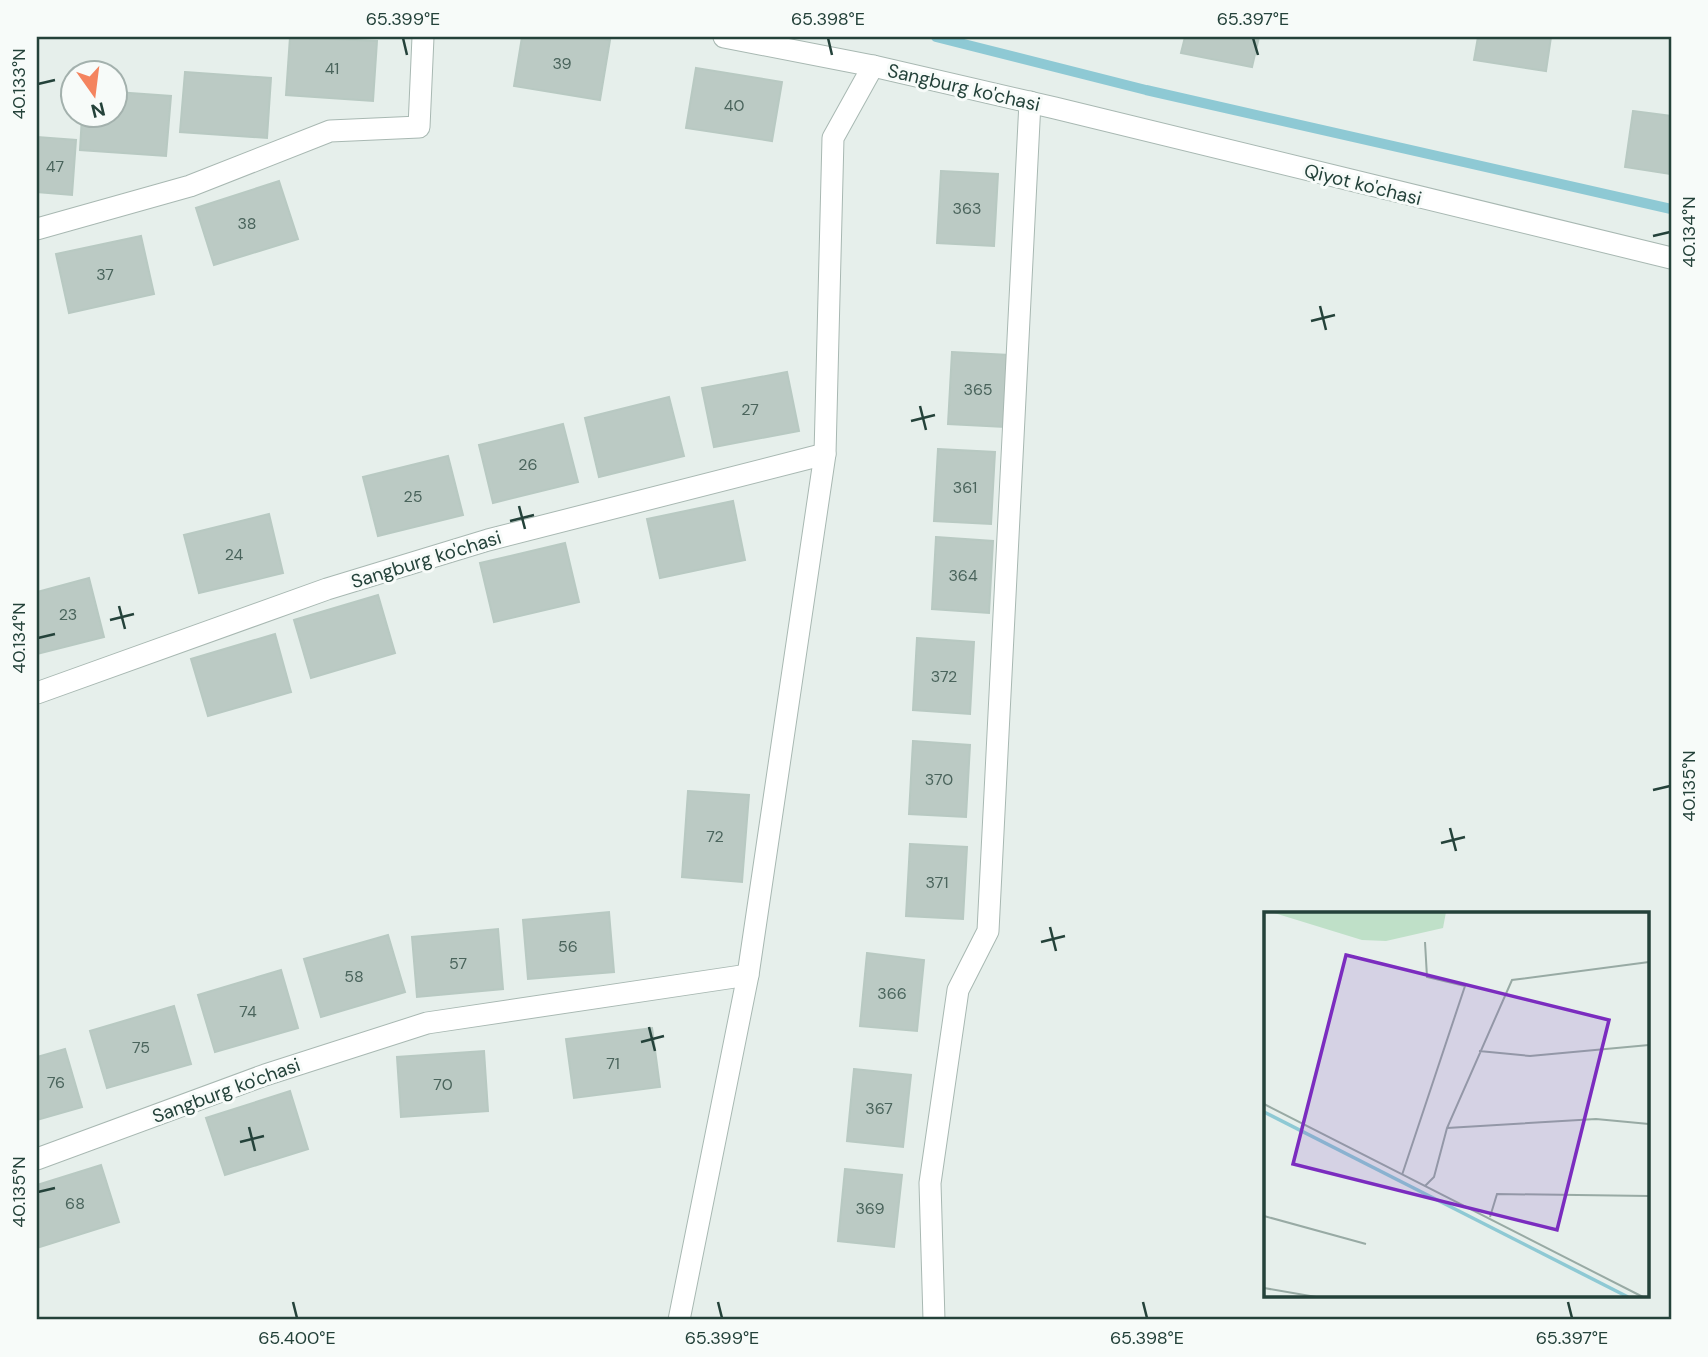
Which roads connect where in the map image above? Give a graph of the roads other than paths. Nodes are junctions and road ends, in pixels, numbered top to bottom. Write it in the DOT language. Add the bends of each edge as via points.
graph roads {
  1 [pos="423,37"];
  2 [pos="724,37"];
  3 [pos="873,66"];
  4 [pos="1030,102"];
  5 [pos="1055,108"];
  6 [pos="37,229"];
  7 [pos="1671,258"];
  8 [pos="825,454"];
  9 [pos="37,694"];
  10 [pos="748,975"];
  11 [pos="37,1159"];
  12 [pos="679,1320"];
  13 [pos="934,1320"];
  1 -- 6 [label="street" via="419,127 330,131 190,186"];
  2 -- 3 [label="street, Sangburg ko'chasi"];
  3 -- 4 [label="street, Sangburg ko'chasi"];
  3 -- 8 [label="street, Sangburg ko'chasi" via="833,138"];
  4 -- 5 [label="street, Sangburg ko'chasi"];
  4 -- 13 [label="street" via="988,931 958,990 932,1169"];
  5 -- 7 [label="street, Qiyot ko'chasi"];
  8 -- 9 [label="street, Sangburg ko'chasi" via="463,547 314,593"];
  8 -- 10 [label="street, Sangburg ko'chasi"];
  10 -- 11 [label="street, Sangburg ko'chasi" via="427,1023 265,1075"];
  10 -- 12 [label="street, Sangburg ko'chasi"];
}
